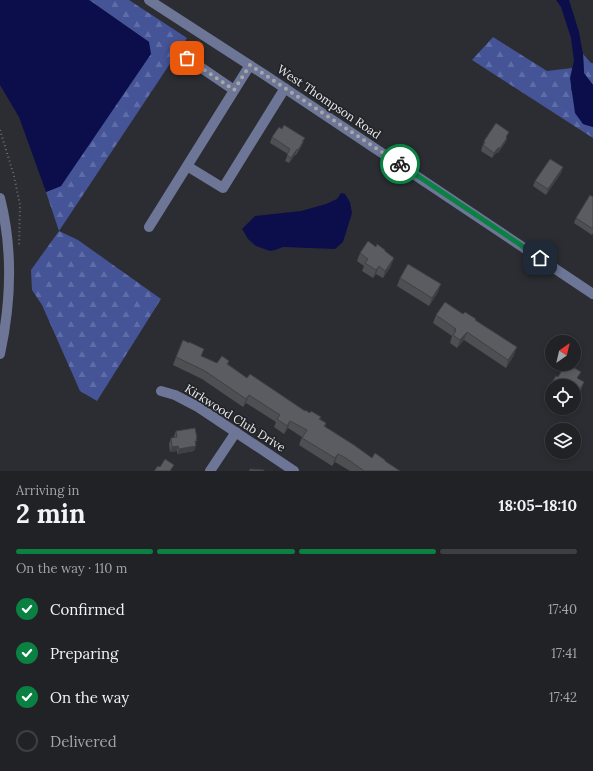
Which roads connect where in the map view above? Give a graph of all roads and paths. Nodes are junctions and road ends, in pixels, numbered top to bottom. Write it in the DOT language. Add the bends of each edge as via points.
graph roads {
  1 [pos="149,0"];
  2 [pos="187,58"];
  3 [pos="250,65"];
  4 [pos="285,88"];
  5 [pos="234,90"];
  6 [pos="0,130"];
  7 [pos="187,166"];
  8 [pos="0,198"];
  9 [pos="149,227"];
  10 [pos="19,250"];
  11 [pos="593,294"];
  12 [pos="4,296"];
  13 [pos="0,354"];
  14 [pos="161,391"];
  15 [pos="236,432"];
  16 [pos="210,471"];
  17 [pos="294,471"];
  1 -- 3 [label="street, West Thompson Road"];
  2 -- 5 [label="street"];
  3 -- 4 [label="street, West Thompson Road"];
  3 -- 5 [label="street"];
  4 -- 7 [label="street" via="223,188"];
  4 -- 11 [label="street, West Thompson Road"];
  5 -- 7 [label="street"];
  6 -- 10 [label="path" via="20,205"];
  7 -- 9 [label="street"];
  8 -- 12 [label="street" via="8,253"];
  12 -- 13 [label="street" via="6,324"];
  14 -- 15 [label="street, Kirkwood Club Drive" via="184,399"];
  15 -- 16 [label="street"];
  15 -- 17 [label="street, Kirkwood Club Drive"];
}
